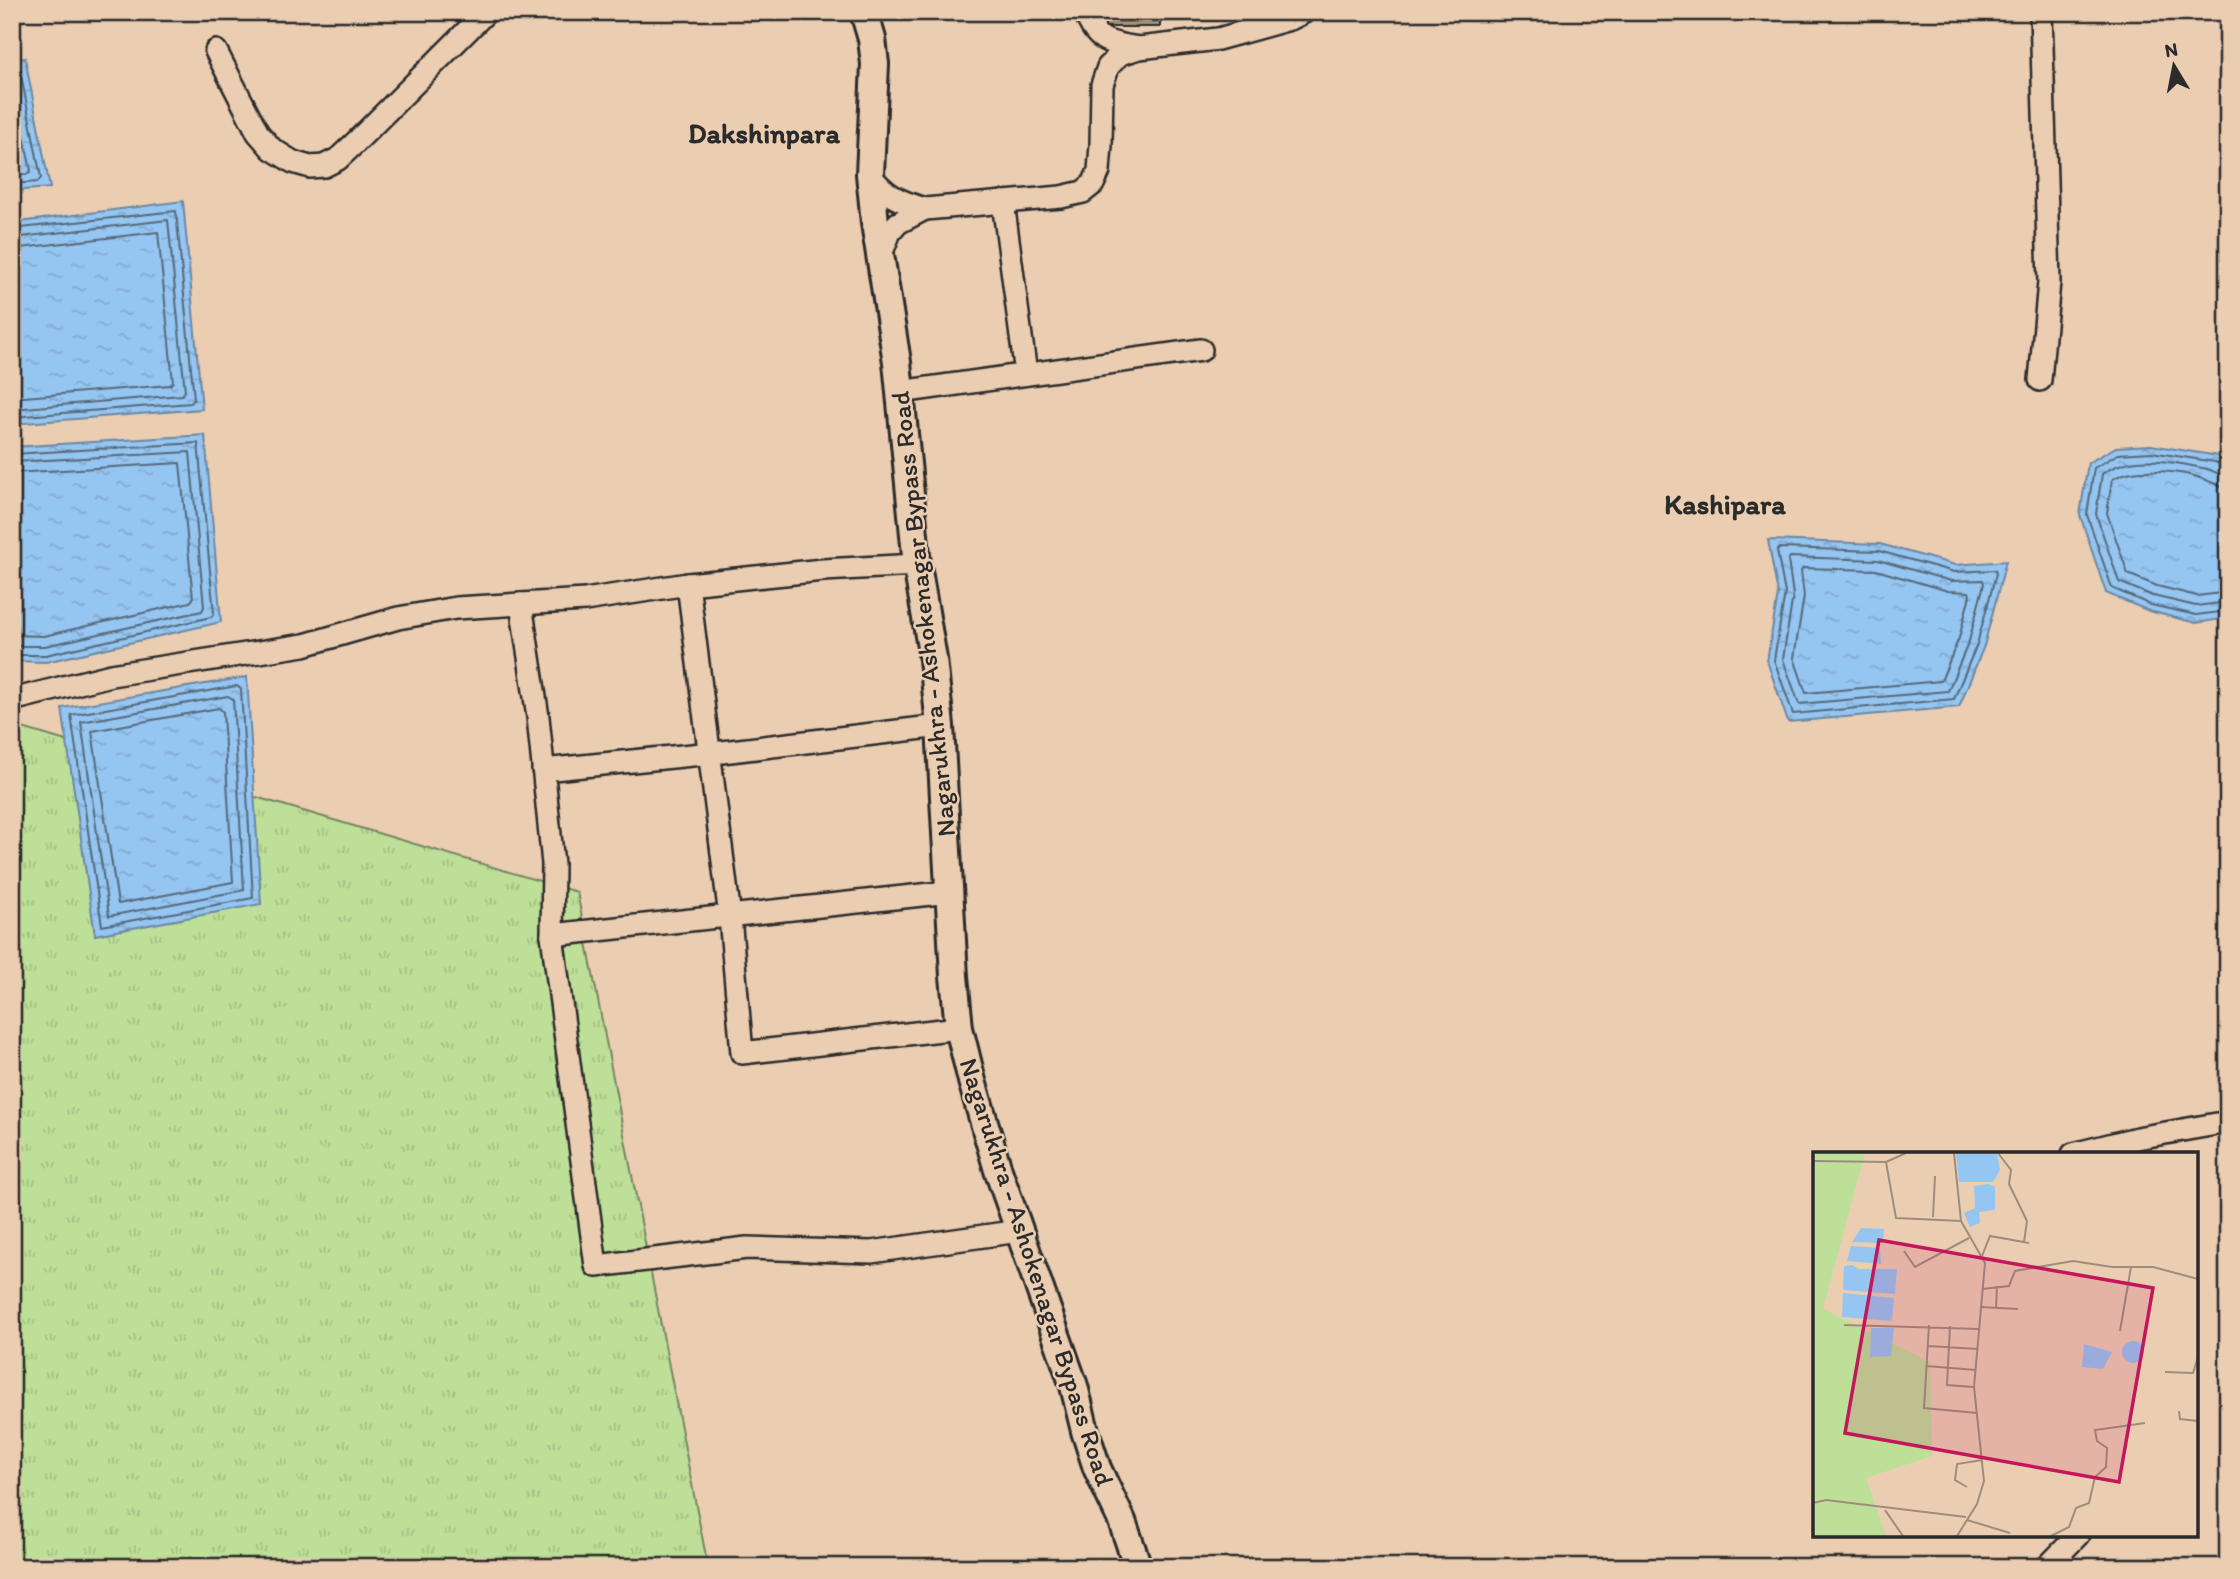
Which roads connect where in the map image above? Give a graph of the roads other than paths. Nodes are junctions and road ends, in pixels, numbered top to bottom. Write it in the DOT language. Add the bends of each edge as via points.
graph roads {
  1 [pos="486,12"];
  2 [pos="864,12"];
  3 [pos="1086,12"];
  4 [pos="1304,12"];
  5 [pos="2041,12"];
  6 [pos="1139,48"];
  7 [pos="216,51"];
  8 [pos="870,174"];
  9 [pos="1003,202"];
  10 [pos="925,209"];
  11 [pos="880,257"];
  12 [pos="1201,349"];
  13 [pos="1026,374"];
  14 [pos="2040,380"];
  15 [pos="900,392"];
  16 [pos="917,565"];
  17 [pos="688,584"];
  18 [pos="521,604"];
  19 [pos="12,700"];
  20 [pos="940,726"];
  21 [pos="708,754"];
  22 [pos="543,771"];
  23 [pos="950,892"];
  24 [pos="730,917"];
  25 [pos="552,935"];
  26 [pos="959,1028"];
  27 [pos="2228,1122"];
  28 [pos="2081,1152"];
  29 [pos="1019,1231"];
  30 [pos="2076,1537"];
  31 [pos="1138,1567"];
  32 [pos="2047,1567"];
  1 -- 7 [label="street" via="356,142 324,166 293,162 272,149 258,133"];
  2 -- 8 [label="main road, Nagarukhra - Ashokenagar Bypass Road" via="875,64"];
  3 -- 6 [label="street" via="1094,33"];
  4 -- 6 [label="street" via="1218,39"];
  5 -- 14 [label="street" via="2049,282"];
  6 -- 9 [label="street" via="1120,54 1108,67 1102,85 1101,145 1093,184 1083,192 1061,197"];
  8 -- 10 [label="street" via="887,194"];
  8 -- 11 [label="main road, Nagarukhra - Ashokenagar Bypass Road"];
  9 -- 10 [label="street"];
  9 -- 13 [label="street"];
  10 -- 11 [label="street" via="898,223"];
  11 -- 15 [label="main road, Nagarukhra - Ashokenagar Bypass Road"];
  12 -- 13 [label="street"];
  13 -- 15 [label="street"];
  15 -- 16 [label="main road, Nagarukhra - Ashokenagar Bypass Road"];
  16 -- 17 [label="street"];
  16 -- 20 [label="main road, Nagarukhra - Ashokenagar Bypass Road"];
  17 -- 18 [label="street" via="585,600"];
  17 -- 21 [label="street"];
  18 -- 19 [label="street" via="398,618 304,646 111,675"];
  18 -- 22 [label="street"];
  20 -- 21 [label="street"];
  20 -- 23 [label="main road, Nagarukhra - Ashokenagar Bypass Road"];
  21 -- 22 [label="street"];
  21 -- 24 [label="street"];
  22 -- 25 [label="street" via="553,864"];
  23 -- 24 [label="street"];
  23 -- 26 [label="main road, Nagarukhra - Ashokenagar Bypass Road"];
  24 -- 25 [label="street"];
  24 -- 26 [label="street" via="742,1054"];
  25 -- 29 [label="street" via="597,1266 747,1248 871,1252"];
  26 -- 29 [label="main road, Nagarukhra - Ashokenagar Bypass Road"];
  27 -- 28 [label="street"];
  29 -- 31 [label="main road, Nagarukhra - Ashokenagar Bypass Road" via="1074,1385 1097,1468"];
  30 -- 32 [label="street"];
}
